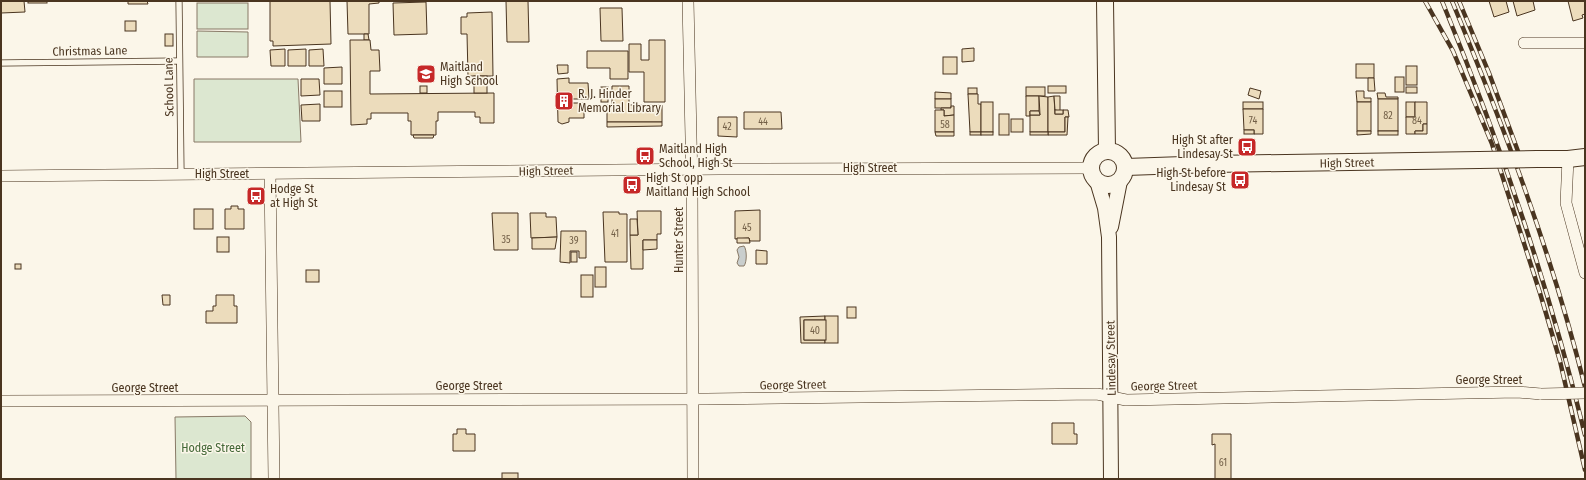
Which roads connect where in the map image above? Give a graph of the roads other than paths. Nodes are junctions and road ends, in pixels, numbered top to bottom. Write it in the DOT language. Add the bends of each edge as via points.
graph roads {
  1 [pos="179,1"];
  2 [pos="688,1"];
  3 [pos="1106,1"];
  4 [pos="1524,43"];
  5 [pos="1585,43"];
  6 [pos="179,61"];
  7 [pos="1,63"];
  8 [pos="1107,151"];
  9 [pos="1585,156"];
  10 [pos="1568,160"];
  11 [pos="1585,163"];
  12 [pos="692,169"];
  13 [pos="181,174"];
  14 [pos="270,174"];
  15 [pos="1123,174"];
  16 [pos="1094,175"];
  17 [pos="1,176"];
  18 [pos="1109,237"];
  19 [pos="1585,273"];
  20 [pos="1585,393"];
  21 [pos="1112,397"];
  22 [pos="692,399"];
  23 [pos="272,400"];
  24 [pos="1,401"];
  25 [pos="274,479"];
  26 [pos="693,479"];
  27 [pos="1111,479"];
  1 -- 6 [label="lane, School Lane"];
  2 -- 12 [label="street, Hunter Street"];
  3 -- 8 [label="main road"];
  4 -- 5 [label="street"];
  6 -- 7 [label="lane, Christmas Lane"];
  6 -- 13 [label="lane, School Lane"];
  8 -- 15 [label="main road" via="1118,154 1123,160"];
  8 -- 16 [label="main road" via="1096,156"];
  9 -- 10 [label="main road, High Street"];
  10 -- 11 [label="main road, High Street"];
  10 -- 15 [label="main road, High Street, bridge" via="1212,164"];
  10 -- 19 [label="street" via="1566,203"];
  12 -- 14 [label="street, High Street"];
  12 -- 16 [label="street, High Street"];
  12 -- 22 [label="street, Hunter Street"];
  13 -- 14 [label="street, High Street"];
  13 -- 17 [label="street, High Street"];
  14 -- 23 [label="street"];
  15 -- 16 [label="main road" via="1109,185"];
  15 -- 18 [label="street, Lindesay Street"];
  16 -- 18 [label="street, Lindesay Street" via="1105,208"];
  18 -- 21 [label="street, Lindesay Street"];
  20 -- 21 [label="street, George Street, bridge" via="1516,392 1126,400"];
  21 -- 22 [label="street, George Street" via="1097,394"];
  21 -- 27 [label="street, Lindesay Street"];
  22 -- 23 [label="street, George Street"];
  22 -- 26 [label="street, Hunter Street"];
  23 -- 24 [label="street, George Street"];
  23 -- 25 [label="street"];
}
